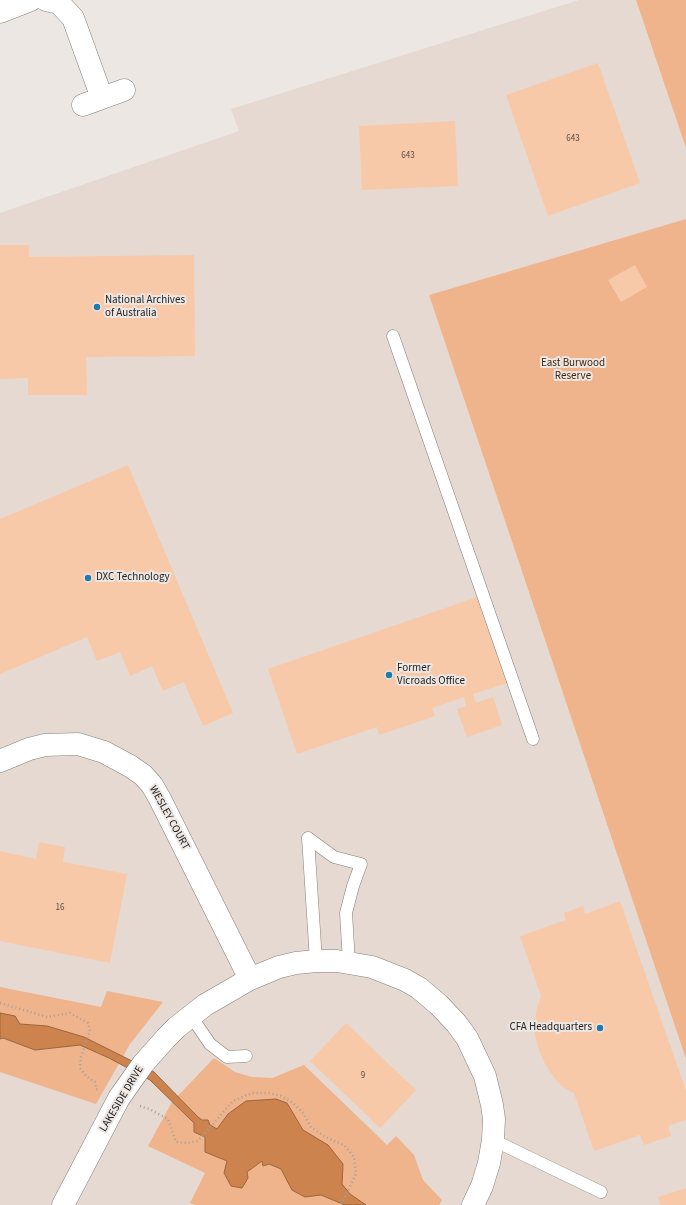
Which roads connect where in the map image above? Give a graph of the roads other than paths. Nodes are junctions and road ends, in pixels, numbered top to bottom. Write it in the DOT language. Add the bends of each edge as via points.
graph roads {
  1 [pos="31,0"];
  2 [pos="52,1"];
  3 [pos="0,12"];
  4 [pos="124,90"];
  5 [pos="393,336"];
  6 [pos="533,739"];
  7 [pos="0,761"];
  8 [pos="316,961"];
  9 [pos="349,962"];
  10 [pos="250,979"];
  11 [pos="191,1016"];
  12 [pos="246,1056"];
  13 [pos="493,1140"];
  14 [pos="601,1192"];
  15 [pos="63,1205"];
  16 [pos="473,1205"];
  1 -- 3 [label="street"];
  2 -- 4 [label="street" via="73,18 92,101"];
  5 -- 6 [label="lane"];
  7 -- 10 [label="street, WESLEY COURT" via="45,745 78,744 104,752 143,775 152,785 171,819"];
  8 -- 9 [label="street, LAKESIDE DRIVE"];
  8 -- 9 [label="lane" via="308,838 334,857 361,864 346,913"];
  8 -- 10 [label="street, LAKESIDE DRIVE" via="278,967"];
  9 -- 13 [label="street, LAKESIDE DRIVE" via="372,967 405,980 439,1005 456,1023 467,1038 485,1076 494,1119"];
  10 -- 11 [label="street, LAKESIDE DRIVE"];
  11 -- 12 [label="lane" via="210,1044 227,1057"];
  11 -- 15 [label="street, LAKESIDE DRIVE" via="166,1038 143,1064 119,1098"];
  13 -- 14 [label="lane"];
  13 -- 16 [label="street, LAKESIDE DRIVE" via="490,1163"];
}
